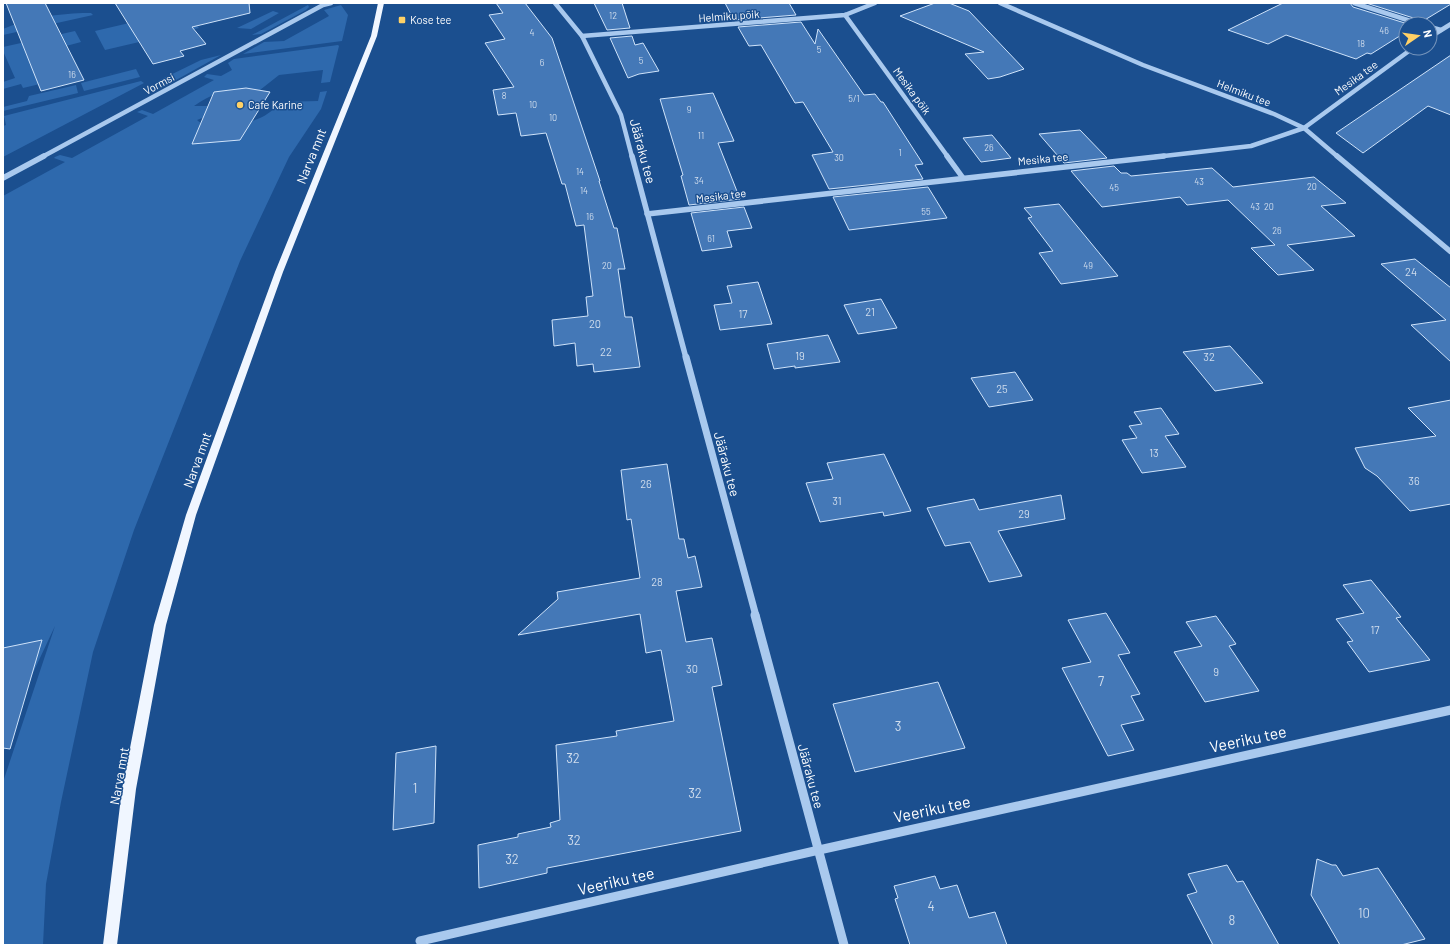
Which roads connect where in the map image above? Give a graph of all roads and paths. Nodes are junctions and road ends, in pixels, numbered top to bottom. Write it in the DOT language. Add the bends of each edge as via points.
graph roads {
  1 [pos="317,3"];
  2 [pos="331,3"];
  3 [pos="381,3"];
  4 [pos="555,3"];
  5 [pos="876,3"];
  6 [pos="1000,3"];
  7 [pos="1354,3"];
  8 [pos="323,5"];
  9 [pos="845,15"];
  10 [pos="1398,17"];
  11 [pos="1451,24"];
  12 [pos="1438,29"];
  13 [pos="1441,30"];
  14 [pos="1438,32"];
  15 [pos="582,36"];
  16 [pos="1402,56"];
  17 [pos="1304,128"];
  18 [pos="3,178"];
  19 [pos="963,178"];
  20 [pos="647,214"];
  21 [pos="1451,252"];
  22 [pos="1451,710"];
  23 [pos="819,850"];
  24 [pos="420,941"];
  25 [pos="110,945"];
  26 [pos="844,945"];
  1 -- 8 [label="street"];
  2 -- 8 [label="street, Vormsi"];
  3 -- 25 [label="main road, Narva mnt" via="374,36 279,272 191,516 160,625 129,789"];
  4 -- 15 [label="street, Jääraku tee"];
  5 -- 9 [label="street, Helmiku põik"];
  6 -- 17 [label="street, Helmiku tee" via="1143,65 1274,114"];
  7 -- 10 [label="street"];
  8 -- 18 [label="street, Vormsi"];
  9 -- 15 [label="street, Helmiku põik"];
  9 -- 19 [label="street, Mesika põik"];
  11 -- 13 [label="street"];
  12 -- 13 [label="street"];
  13 -- 14 [label="street"];
  15 -- 20 [label="street, Jääraku tee" via="621,116"];
  16 -- 17 [label="street, Mesika tee"];
  17 -- 19 [label="street, Mesika tee" via="1251,146"];
  17 -- 21 [label="street, Helmiku tee"];
  19 -- 20 [label="street, Mesika tee"];
  20 -- 23 [label="street, Jääraku tee"];
  22 -- 23 [label="street, Veeriku tee"];
  23 -- 24 [label="street, Veeriku tee"];
  23 -- 26 [label="street, Jääraku tee"];
}
